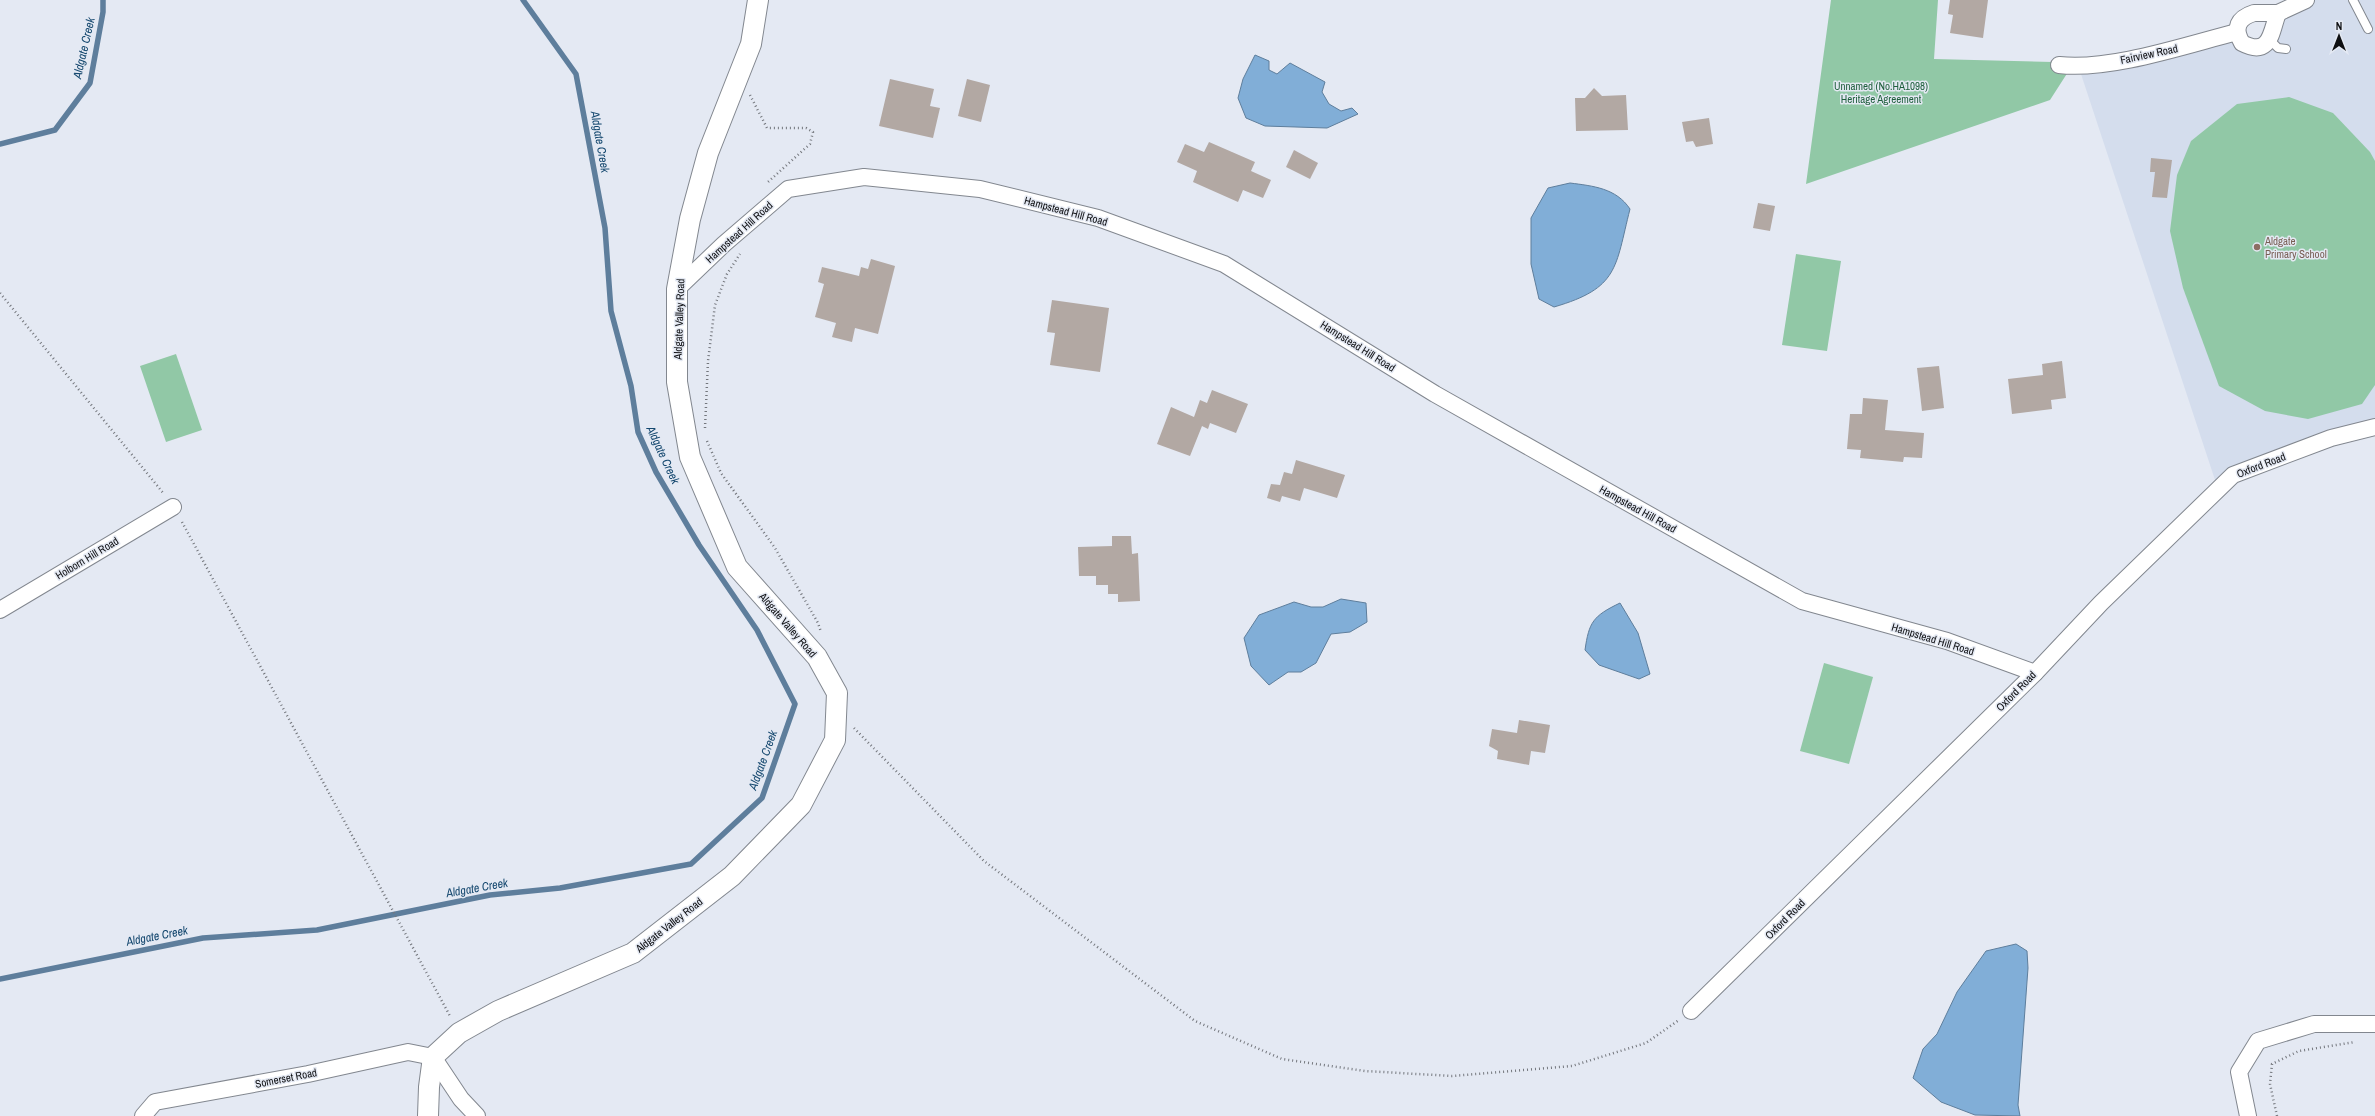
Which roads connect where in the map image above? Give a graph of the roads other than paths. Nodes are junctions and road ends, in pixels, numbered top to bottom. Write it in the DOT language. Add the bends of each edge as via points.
graph roads {
  1 [pos="758,0"];
  2 [pos="2306,0"];
  3 [pos="2353,0"];
  4 [pos="2278,13"];
  5 [pos="2368,30"];
  6 [pos="2237,32"];
  7 [pos="2270,40"];
  8 [pos="2286,49"];
  9 [pos="2059,65"];
  10 [pos="677,289"];
  11 [pos="2375,427"];
  12 [pos="174,507"];
  13 [pos="0,610"];
  14 [pos="2035,673"];
  15 [pos="1691,1011"];
  16 [pos="2375,1024"];
  17 [pos="433,1057"];
  18 [pos="143,1116"];
  19 [pos="428,1116"];
  20 [pos="477,1116"];
  21 [pos="2248,1116"];
  1 -- 10 [label="street, Aldgate Valley Road" via="751,44 702,175 690,219"];
  2 -- 4 [label="street"];
  3 -- 5 [label="lane"];
  4 -- 6 [label="street" via="2261,12 2247,15 2238,24"];
  4 -- 7 [label="street"];
  6 -- 7 [label="street" via="2242,43 2248,46 2264,45"];
  6 -- 9 [label="street, Fairview Road" via="2147,55 2079,68"];
  7 -- 8 [label="lane" via="2278,48"];
  10 -- 14 [label="street, Hampstead Hill Road" via="788,189 864,177 980,189 1098,218 1224,264 1435,394 1802,601 1947,641"];
  10 -- 17 [label="street, Aldgate Valley Road" via="677,382 690,457 738,567 817,657 837,693 835,740 800,805 732,876 633,953 498,1011 459,1033"];
  11 -- 14 [label="street, Oxford Road" via="2331,438 2233,475 2101,603"];
  12 -- 13 [label="street, Holborn Hill Road"];
  14 -- 15 [label="street, Oxford Road"];
  16 -- 21 [label="street" via="2314,1024 2258,1041 2239,1072"];
  17 -- 18 [label="street, Somerset Road" via="408,1052 308,1074 155,1102"];
  17 -- 19 [label="street"];
  17 -- 20 [label="street" via="461,1099"];
}
